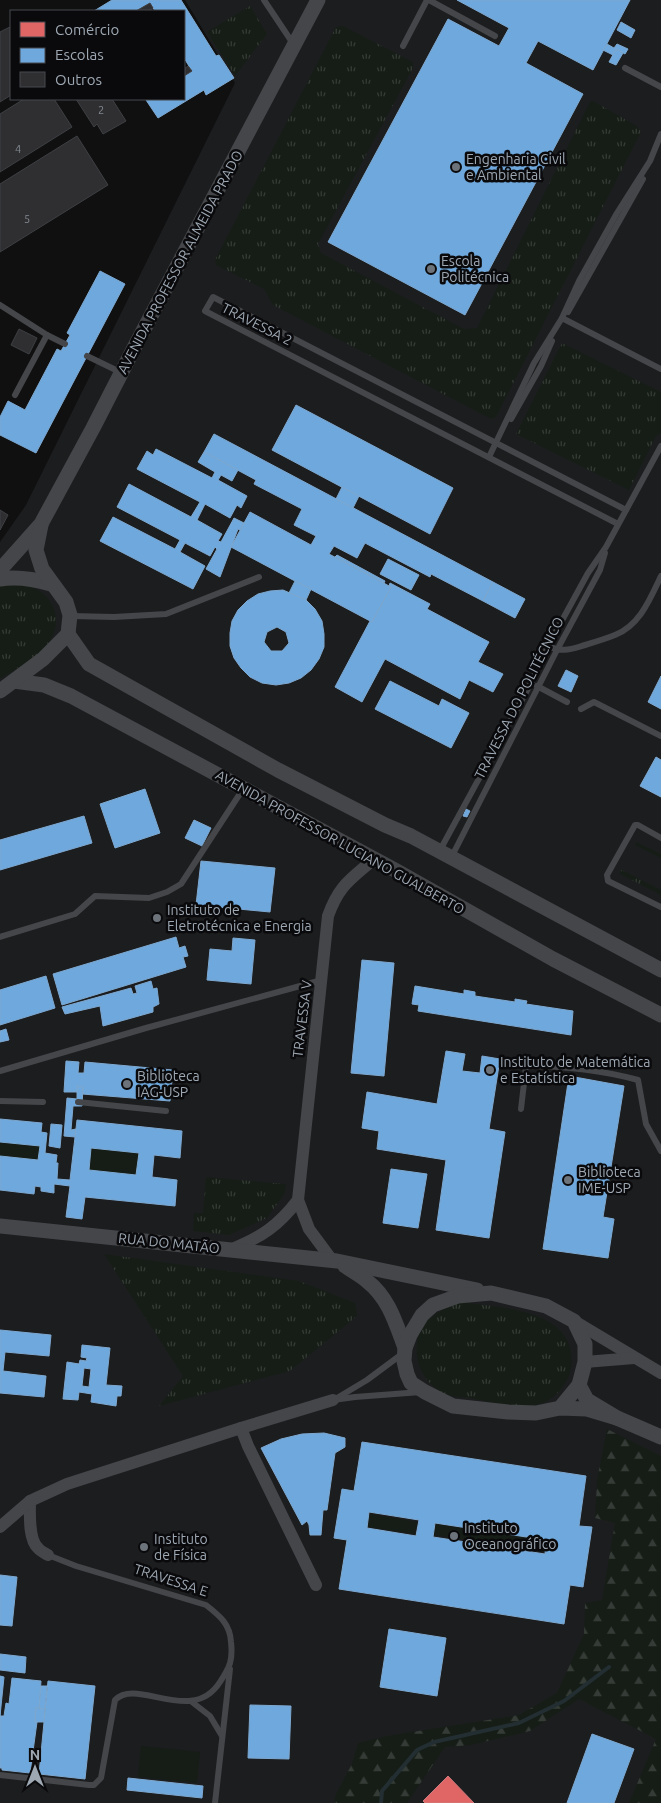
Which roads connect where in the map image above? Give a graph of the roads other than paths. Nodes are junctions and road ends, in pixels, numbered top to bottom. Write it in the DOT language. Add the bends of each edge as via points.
graph roads {
  1 [pos="264,0"];
  2 [pos="318,0"];
  3 [pos="428,0"];
  4 [pos="495,36"];
  5 [pos="294,46"];
  6 [pos="403,46"];
  7 [pos="625,68"];
  8 [pos="661,87"];
  9 [pos="661,134"];
  10 [pos="661,145"];
  11 [pos="650,161"];
  12 [pos="0,305"];
  13 [pos="562,318"];
  14 [pos="47,334"];
  15 [pos="65,344"];
  16 [pos="88,356"];
  17 [pos="661,369"];
  18 [pos="121,373"];
  19 [pos="15,395"];
  20 [pos="496,443"];
  21 [pos="661,446"];
  22 [pos="488,457"];
  23 [pos="626,510"];
  24 [pos="41,524"];
  25 [pos="618,524"];
  26 [pos="606,547"];
  27 [pos="0,570"];
  28 [pos="259,576"];
  29 [pos="661,576"];
  30 [pos="0,579"];
  31 [pos="51,584"];
  32 [pos="70,616"];
  33 [pos="68,634"];
  34 [pos="548,646"];
  35 [pos="557,650"];
  36 [pos="14,682"];
  37 [pos="531,683"];
  38 [pos="538,687"];
  39 [pos="0,691"];
  40 [pos="567,702"];
  41 [pos="581,709"];
  42 [pos="661,736"];
  43 [pos="243,789"];
  44 [pos="661,838"];
  45 [pos="444,856"];
  46 [pos="374,859"];
  47 [pos="661,908"];
  48 [pos="0,937"];
  49 [pos="661,970"];
  50 [pos="322,980"];
  51 [pos="661,1015"];
  52 [pos="0,1071"];
  53 [pos="0,1101"];
  54 [pos="42,1102"];
  55 [pos="78,1102"];
  56 [pos="521,1109"];
  57 [pos="166,1112"];
  58 [pos="661,1151"];
  59 [pos="298,1200"];
  60 [pos="0,1226"];
  61 [pos="232,1249"];
  62 [pos="335,1260"];
  63 [pos="490,1293"];
  64 [pos="574,1321"];
  65 [pos="405,1350"];
  66 [pos="634,1358"];
  67 [pos="585,1362"];
  68 [pos="661,1373"];
  69 [pos="579,1385"];
  70 [pos="425,1392"];
  71 [pos="333,1400"];
  72 [pos="560,1408"];
  73 [pos="617,1418"];
  74 [pos="241,1428"];
  75 [pos="661,1437"];
  76 [pos="30,1501"];
  77 [pos="0,1527"];
  78 [pos="48,1555"];
  79 [pos="316,1585"];
  80 [pos="230,1666"];
  81 [pos="192,1702"];
  82 [pos="222,1736"];
  83 [pos="0,1775"];
  84 [pos="215,1803"];
  1 -- 5 [label="lane"];
  2 -- 5 [label="street, AVENIDA PROFESSOR ALMEIDA PRADO"];
  3 -- 4 [label="lane"];
  3 -- 6 [label="lane"];
  5 -- 18 [label="street, AVENIDA PROFESSOR ALMEIDA PRADO"];
  7 -- 8 [label="lane"];
  9 -- 11 [label="lane"];
  10 -- 11 [label="lane"];
  11 -- 13 [label="lane" via="584,270"];
  12 -- 14 [label="lane"];
  13 -- 17 [label="lane"];
  13 -- 20 [label="lane" via="534,363"];
  14 -- 15 [label="lane"];
  14 -- 19 [label="lane"];
  16 -- 18 [label="lane"];
  18 -- 24 [label="street, AVENIDA PROFESSOR ALMEIDA PRADO"];
  20 -- 22 [label="lane"];
  20 -- 22 [label="lane, TRAVESSA 2" via="213,297 205,311"];
  20 -- 23 [label="lane, TRAVESSA 2"];
  21 -- 23 [label="lane, TRAVESSA DO POLITÉCNICO"];
  22 -- 25 [label="lane, TRAVESSA 2"];
  23 -- 25 [label="lane, TRAVESSA DO POLITÉCNICO"];
  24 -- 27 [label="street, AVENIDA PROFESSOR ALMEIDA PRADO"];
  24 -- 31 [label="street, AVENIDA PROFESSOR ALMEIDA PRADO" via="36,550"];
  25 -- 26 [label="lane, TRAVESSA DO POLITÉCNICO"];
  26 -- 34 [label="lane, TRAVESSA DO POLITÉCNICO"];
  26 -- 35 [label="lane, TRAVESSA DO POLITÉCNICO" via="600,570"];
  28 -- 32 [label="lane" via="166,614"];
  29 -- 35 [label="lane" via="644,610 626,629 567,651"];
  30 -- 31 [label="street" via="28,578"];
  31 -- 32 [label="street, AVENIDA PROFESSOR ALMEIDA PRADO" via="66,602"];
  32 -- 33 [label="street"];
  33 -- 36 [label="street"];
  33 -- 45 [label="street" via="89,664 278,770 411,836"];
  34 -- 35 [label="lane"];
  34 -- 37 [label="lane, TRAVESSA DO POLITÉCNICO"];
  35 -- 38 [label="lane, TRAVESSA DO POLITÉCNICO"];
  36 -- 39 [label="street"];
  36 -- 43 [label="street, AVENIDA PROFESSOR LUCIANO GUALBERTO" via="44,685 71,696"];
  37 -- 38 [label="lane"];
  37 -- 45 [label="lane, TRAVESSA DO POLITÉCNICO"];
  38 -- 40 [label="lane"];
  38 -- 45 [label="lane, TRAVESSA DO POLITÉCNICO"];
  41 -- 42 [label="lane" via="594,702"];
  43 -- 46 [label="street, AVENIDA PROFESSOR LUCIANO GUALBERTO"];
  43 -- 48 [label="lane" via="181,884 149,898 95,896 75,914"];
  44 -- 47 [label="lane" via="635,825 607,878"];
  45 -- 49 [label="street"];
  46 -- 50 [label="street, TRAVESSA V" via="334,898 328,916"];
  46 -- 51 [label="street, AVENIDA PROFESSOR LUCIANO GUALBERTO"];
  50 -- 52 [label="lane"];
  50 -- 59 [label="street, TRAVESSA V"];
  53 -- 54 [label="lane"];
  55 -- 57 [label="lane"];
  56 -- 58 [label="lane" via="526,1066 564,1066 638,1080 646,1124"];
  59 -- 61 [label="street" via="270,1230"];
  59 -- 62 [label="street, TRAVESSA V" via="309,1229"];
  60 -- 61 [label="street, RUA DO MATÃO"];
  61 -- 62 [label="street, RUA DO MATÃO"];
  62 -- 63 [label="street, RUA DO MATÃO"];
  62 -- 65 [label="street, RUA DO MATÃO" via="376,1289 393,1314"];
  63 -- 64 [label="street" via="546,1306"];
  63 -- 65 [label="street" via="458,1296 433,1304 422,1315"];
  64 -- 66 [label="street"];
  64 -- 67 [label="street" via="585,1344"];
  65 -- 70 [label="street" via="407,1374 411,1382"];
  65 -- 71 [label="lane" via="367,1380"];
  66 -- 67 [label="street"];
  66 -- 68 [label="street"];
  67 -- 69 [label="street"];
  69 -- 72 [label="street"];
  69 -- 73 [label="street" via="588,1400"];
  70 -- 71 [label="lane"];
  70 -- 72 [label="street" via="453,1406 508,1412"];
  71 -- 74 [label="street"];
  72 -- 73 [label="street" via="588,1410"];
  73 -- 75 [label="street"];
  74 -- 76 [label="street" via="67,1484"];
  74 -- 79 [label="street"];
  76 -- 77 [label="street"];
  76 -- 78 [label="street, TRAVESSA E" via="30,1522 36,1548"];
  78 -- 80 [label="lane, TRAVESSA E" via="206,1605 222,1617 231,1634"];
  80 -- 81 [label="lane, TRAVESSA E" via="209,1696"];
  80 -- 82 [label="lane"];
  81 -- 82 [label="lane" via="210,1716"];
  81 -- 83 [label="lane" via="128,1694 117,1697 101,1778 94,1785"];
  82 -- 84 [label="lane"];
}
